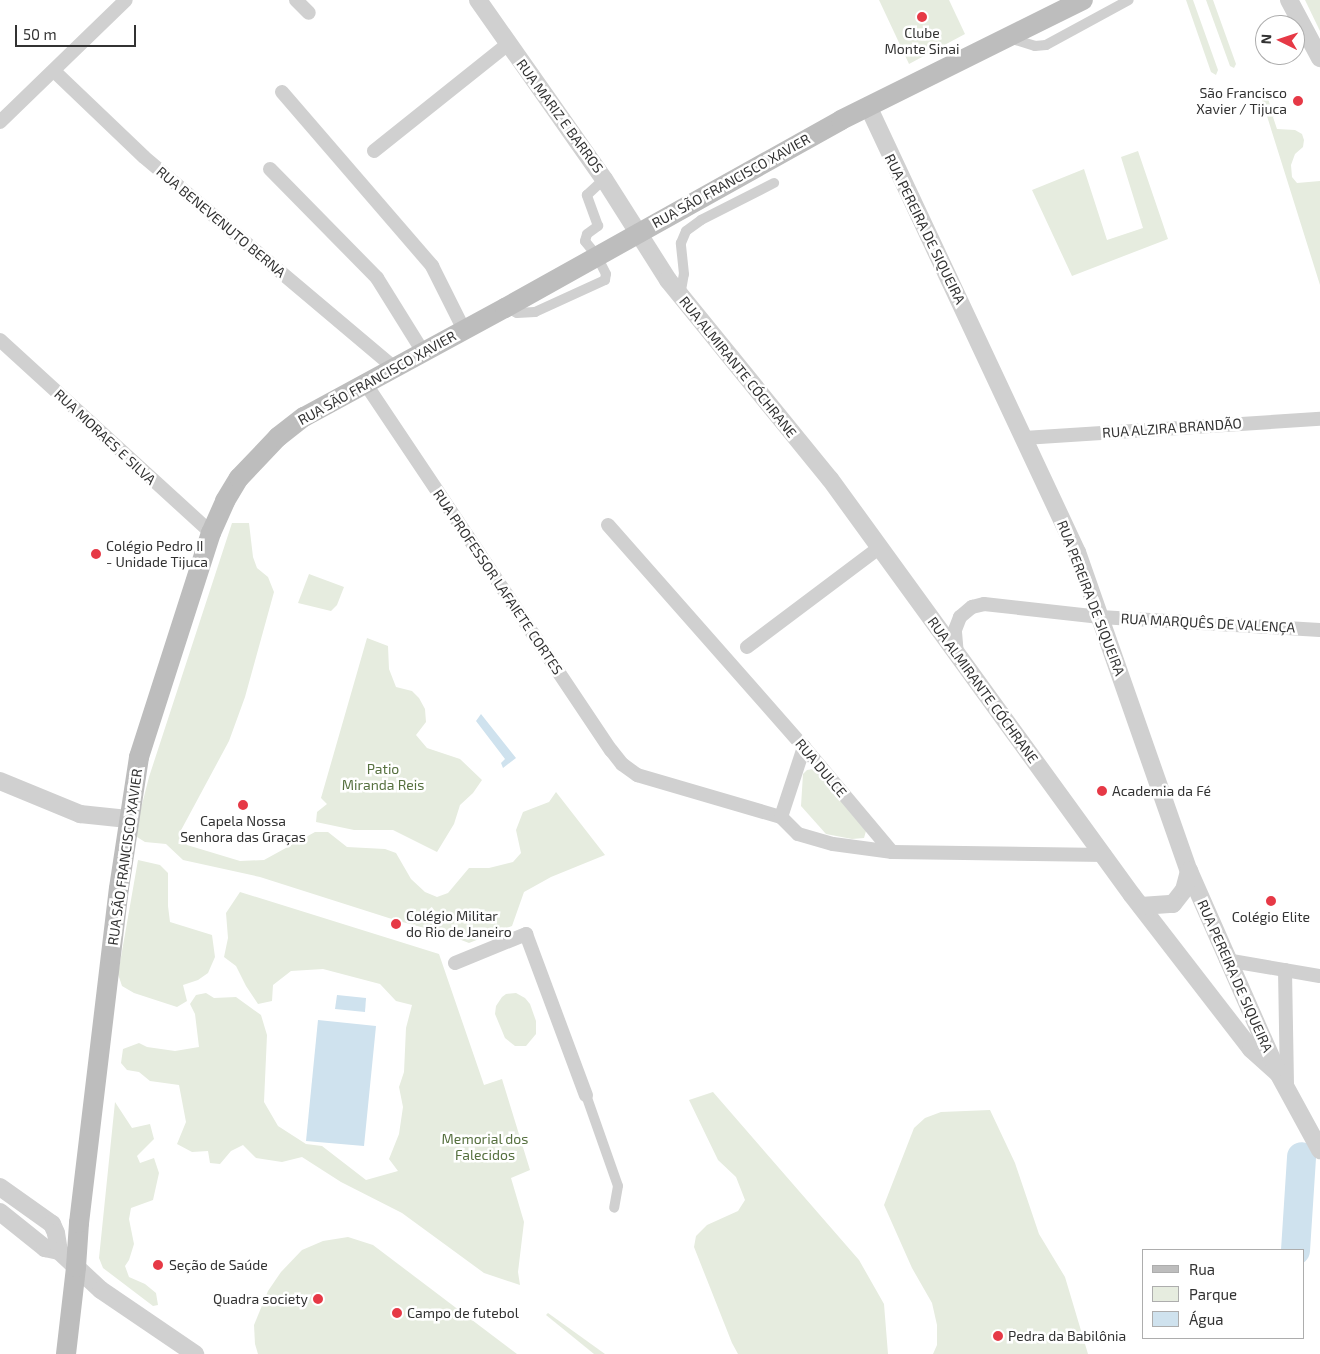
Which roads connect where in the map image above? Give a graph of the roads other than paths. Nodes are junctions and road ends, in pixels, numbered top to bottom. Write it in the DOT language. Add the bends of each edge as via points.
graph roads {
  1 [pos="126,0"];
  2 [pos="296,0"];
  3 [pos="478,0"];
  4 [pos="1083,0"];
  5 [pos="1129,0"];
  6 [pos="1289,0"];
  7 [pos="309,13"];
  8 [pos="1008,38"];
  9 [pos="508,44"];
  10 [pos="1320,58"];
  11 [pos="54,70"];
  12 [pos="282,92"];
  13 [pos="868,106"];
  14 [pos="0,122"];
  15 [pos="374,151"];
  16 [pos="270,169"];
  17 [pos="604,178"];
  18 [pos="774,183"];
  19 [pos="638,234"];
  20 [pos="597,256"];
  21 [pos="680,296"];
  22 [pos="464,330"];
  23 [pos="0,340"];
  24 [pos="423,352"];
  25 [pos="395,368"];
  26 [pos="364,383"];
  27 [pos="1320,419"];
  28 [pos="1024,438"];
  29 [pos="608,525"];
  30 [pos="211,533"];
  31 [pos="879,548"];
  32 [pos="1100,617"];
  33 [pos="1320,630"];
  34 [pos="747,647"];
  35 [pos="957,656"];
  36 [pos="804,747"];
  37 [pos="0,781"];
  38 [pos="781,817"];
  39 [pos="128,819"];
  40 [pos="892,852"];
  41 [pos="1105,855"];
  42 [pos="1188,870"];
  43 [pos="1141,906"];
  44 [pos="1226,960"];
  45 [pos="455,963"];
  46 [pos="1285,970"];
  47 [pos="1320,976"];
  48 [pos="1282,1079"];
  49 [pos="586,1095"];
  50 [pos="1320,1150"];
  51 [pos="0,1187"];
  52 [pos="614,1208"];
  53 [pos="0,1212"];
  54 [pos="59,1251"];
  55 [pos="76,1267"];
  56 [pos="66,1354"];
  57 [pos="195,1354"];
  1 -- 11 [label="street"];
  2 -- 7 [label="street"];
  3 -- 9 [label="street, RUA MARIZ E BARROS"];
  4 -- 8 [label="main road, RUA SÃO FRANCISCO XAVIER"];
  5 -- 8 [label="street" via="1046,45 1035,46"];
  6 -- 10 [label="street"];
  8 -- 13 [label="main road, RUA SÃO FRANCISCO XAVIER"];
  9 -- 15 [label="street"];
  9 -- 17 [label="street, RUA MARIZ E BARROS"];
  11 -- 14 [label="street"];
  11 -- 25 [label="street, RUA BENEVENUTO BERNA" via="144,157"];
  12 -- 22 [label="street" via="432,266"];
  13 -- 19 [label="main road, RUA SÃO FRANCISCO XAVIER"];
  13 -- 28 [label="street, RUA PEREIRA DE SIQUEIRA"];
  16 -- 24 [label="street" via="377,278"];
  17 -- 19 [label="street, RUA MARIZ E BARROS"];
  17 -- 20 [label="street" via="587,195 598,226 587,234 585,241"];
  18 -- 21 [label="street" via="686,231 681,243 684,274"];
  19 -- 20 [label="main road, RUA SÃO FRANCISCO XAVIER"];
  19 -- 21 [label="street, RUA ALMIRANTE CÓCHRANE"];
  20 -- 22 [label="main road, RUA SÃO FRANCISCO XAVIER"];
  21 -- 31 [label="street, RUA ALMIRANTE CÓCHRANE" via="830,480"];
  22 -- 24 [label="main road, RUA SÃO FRANCISCO XAVIER"];
  23 -- 30 [label="street, RUA MORAES E SILVA"];
  24 -- 25 [label="main road, RUA SÃO FRANCISCO XAVIER"];
  25 -- 26 [label="main road, RUA SÃO FRANCISCO XAVIER"];
  26 -- 30 [label="main road, RUA SÃO FRANCISCO XAVIER" via="304,417 278,437 239,478"];
  26 -- 38 [label="street, RUA PROFESSOR LAFAIETE CORTES" via="622,764 637,775"];
  27 -- 28 [label="street, RUA ALZIRA BRANDÃO"];
  28 -- 32 [label="street, RUA PEREIRA DE SIQUEIRA" via="1077,552"];
  29 -- 36 [label="street, RUA DULCE"];
  30 -- 39 [label="main road, RUA SÃO FRANCISCO XAVIER" via="139,757"];
  31 -- 34 [label="street"];
  31 -- 35 [label="street, RUA ALMIRANTE CÓCHRANE"];
  32 -- 33 [label="street, RUA MARQUÊS DE VALENÇA"];
  32 -- 35 [label="street, RUA MARQUÊS DE VALENÇA" via="984,604 972,607 960,617 955,630"];
  32 -- 42 [label="street, RUA PEREIRA DE SIQUEIRA"];
  35 -- 41 [label="street, RUA ALMIRANTE CÓCHRANE"];
  36 -- 38 [label="street"];
  36 -- 40 [label="street, RUA DULCE"];
  37 -- 39 [label="street" via="80,814"];
  38 -- 40 [label="street" via="798,834 833,844"];
  39 -- 55 [label="main road, RUA SÃO FRANCISCO XAVIER"];
  40 -- 41 [label="street"];
  41 -- 43 [label="street, RUA ALMIRANTE CÓCHRANE"];
  42 -- 43 [label="street" via="1184,890 1173,904"];
  42 -- 44 [label="street, RUA PEREIRA DE SIQUEIRA"];
  43 -- 48 [label="street, RUA ALMIRANTE CÓCHRANE" via="1251,1049"];
  44 -- 46 [label="street"];
  44 -- 48 [label="street, RUA PEREIRA DE SIQUEIRA"];
  45 -- 49 [label="street" via="526,934"];
  46 -- 47 [label="street"];
  46 -- 48 [label="street"];
  48 -- 50 [label="street, RUA ALMIRANTE CÓCHRANE"];
  49 -- 52 [label="street" via="618,1186"];
  51 -- 54 [label="street" via="52,1224"];
  53 -- 54 [label="street" via="45,1248"];
  54 -- 55 [label="street"];
  55 -- 56 [label="main road, RUA SÃO FRANCISCO XAVIER"];
  55 -- 57 [label="street" via="100,1290"];
}
